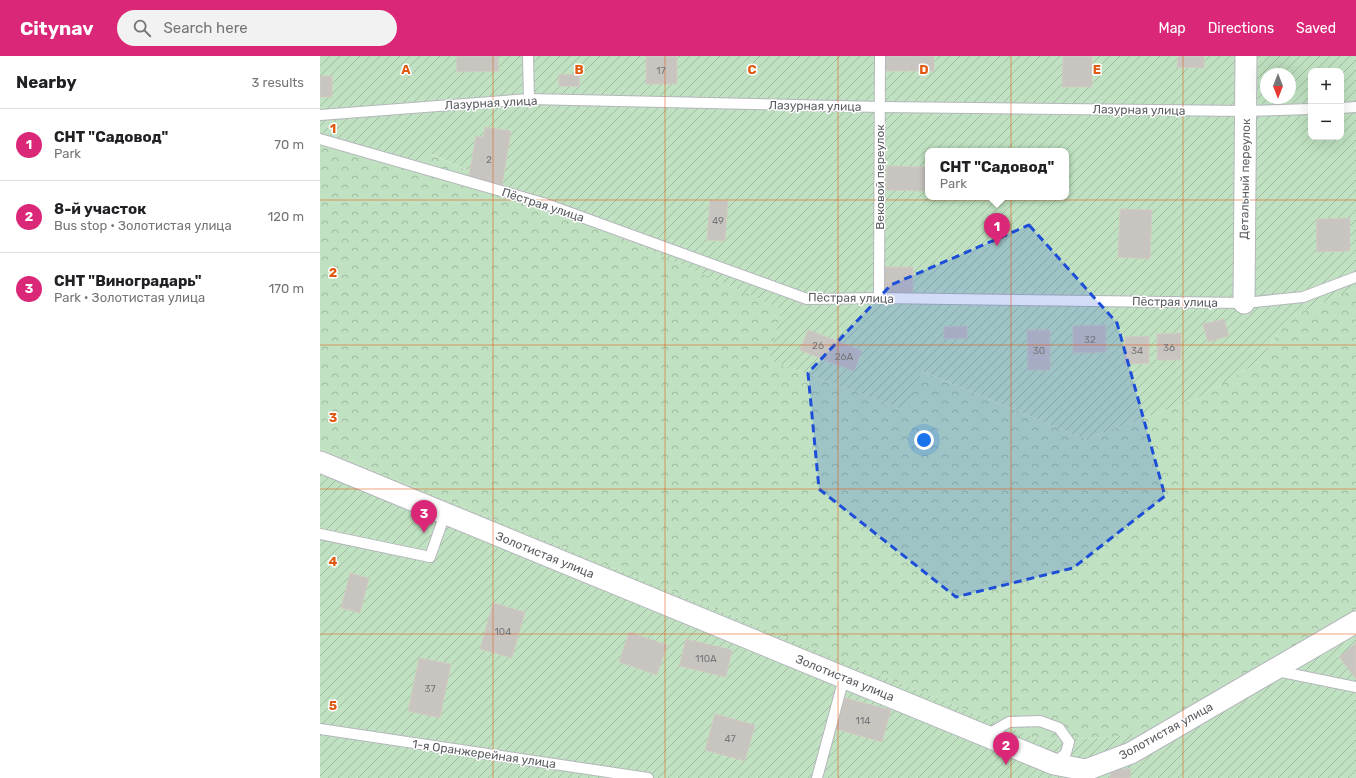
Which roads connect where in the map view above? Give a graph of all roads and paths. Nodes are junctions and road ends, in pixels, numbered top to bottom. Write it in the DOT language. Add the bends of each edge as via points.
graph roads {
  1 [pos="528,56"];
  2 [pos="880,56"];
  3 [pos="1246,56"];
  4 [pos="528,99"];
  5 [pos="880,107"];
  6 [pos="1356,107"];
  7 [pos="1344,108"];
  8 [pos="1308,109"];
  9 [pos="1246,111"];
  10 [pos="320,115"];
  11 [pos="320,139"];
  12 [pos="1356,277"];
  13 [pos="880,298"];
  14 [pos="1244,303"];
  15 [pos="320,462"];
  16 [pos="446,514"];
  17 [pos="320,534"];
  18 [pos="1356,622"];
  19 [pos="1273,670"];
  20 [pos="844,678"];
  21 [pos="1356,687"];
  22 [pos="320,729"];
  23 [pos="985,736"];
  24 [pos="1054,764"];
  25 [pos="1088,774"];
  26 [pos="648,778"];
  27 [pos="817,778"];
  1 -- 4 [label="lane"];
  2 -- 5 [label="lane, Вековой переулок"];
  3 -- 9 [label="street, Детальный переулок"];
  4 -- 5 [label="lane, Лазурная улица"];
  4 -- 10 [label="lane, Лазурная улица"];
  5 -- 9 [label="lane, Лазурная улица"];
  5 -- 13 [label="lane, Вековой переулок"];
  6 -- 7 [label="lane"];
  8 -- 9 [label="lane, Лазурная улица"];
  9 -- 14 [label="street, Детальный переулок"];
  11 -- 13 [label="lane, Пёстрая улица" via="543,203 807,299"];
  12 -- 14 [label="lane, Пёстрая улица" via="1303,297"];
  13 -- 14 [label="lane, Пёстрая улица"];
  15 -- 16 [label="street, Золотистая улица"];
  16 -- 17 [label="lane" via="430,557"];
  16 -- 20 [label="street, Золотистая улица"];
  18 -- 19 [label="street, Золотистая улица"];
  19 -- 21 [label="lane"];
  19 -- 25 [label="street, Золотистая улица" via="1131,753"];
  20 -- 23 [label="street, Золотистая улица"];
  20 -- 27 [label="lane"];
  22 -- 26 [label="lane, 1-я Оранжерейная улица"];
  23 -- 24 [label="street, Золотистая улица"];
  23 -- 24 [label="lane" via="1009,722 1040,721 1059,728 1069,742 1066,753"];
  24 -- 25 [label="street, Золотистая улица"];
}
